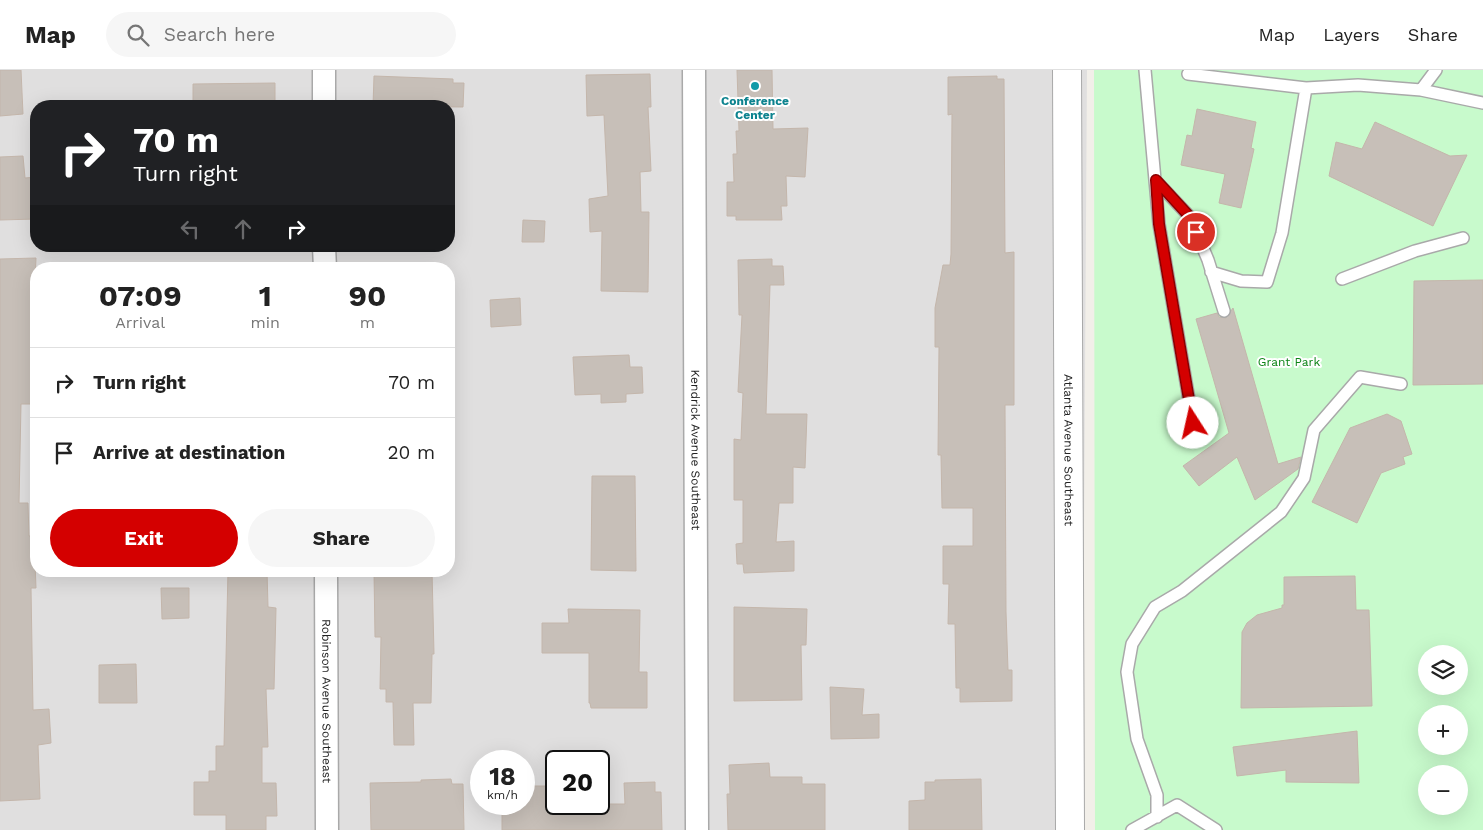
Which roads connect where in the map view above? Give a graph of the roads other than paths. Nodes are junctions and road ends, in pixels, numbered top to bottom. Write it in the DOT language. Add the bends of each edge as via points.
graph roads {
  1 [pos="324,70"];
  2 [pos="694,70"];
  3 [pos="1067,70"];
  4 [pos="1145,70"];
  5 [pos="1436,70"];
  6 [pos="1188,74"];
  7 [pos="1306,88"];
  8 [pos="1421,90"];
  9 [pos="324,100"];
  10 [pos="1482,107"];
  11 [pos="1156,180"];
  12 [pos="1463,238"];
  13 [pos="1211,272"];
  14 [pos="1342,279"];
  15 [pos="1224,311"];
  16 [pos="1401,384"];
  17 [pos="1193,423"];
  18 [pos="326,577"];
  19 [pos="1157,817"];
  20 [pos="327,830"];
  21 [pos="697,830"];
  22 [pos="1070,830"];
  23 [pos="1132,830"];
  24 [pos="1216,830"];
  1 -- 9 [label="street"];
  2 -- 21 [label="street, Kendrick Avenue Southeast"];
  3 -- 22 [label="street, Atlanta Avenue Southeast"];
  4 -- 11 [label="lane"];
  5 -- 8 [label="lane"];
  6 -- 7 [label="lane"];
  7 -- 8 [label="lane" via="1358,85"];
  7 -- 13 [label="lane" via="1282,233 1267,282 1242,281"];
  8 -- 10 [label="lane"];
  11 -- 13 [label="lane" via="1190,217"];
  11 -- 17 [label="lane" via="1159,224"];
  12 -- 14 [label="lane"];
  13 -- 15 [label="lane"];
  16 -- 19 [label="lane" via="1360,377 1314,430 1304,478 1281,512 1182,591 1155,607 1132,644 1127,672 1137,739 1157,795"];
  18 -- 20 [label="street, Robinson Avenue Southeast"];
  19 -- 23 [label="lane"];
  19 -- 24 [label="lane" via="1177,805"];
}
